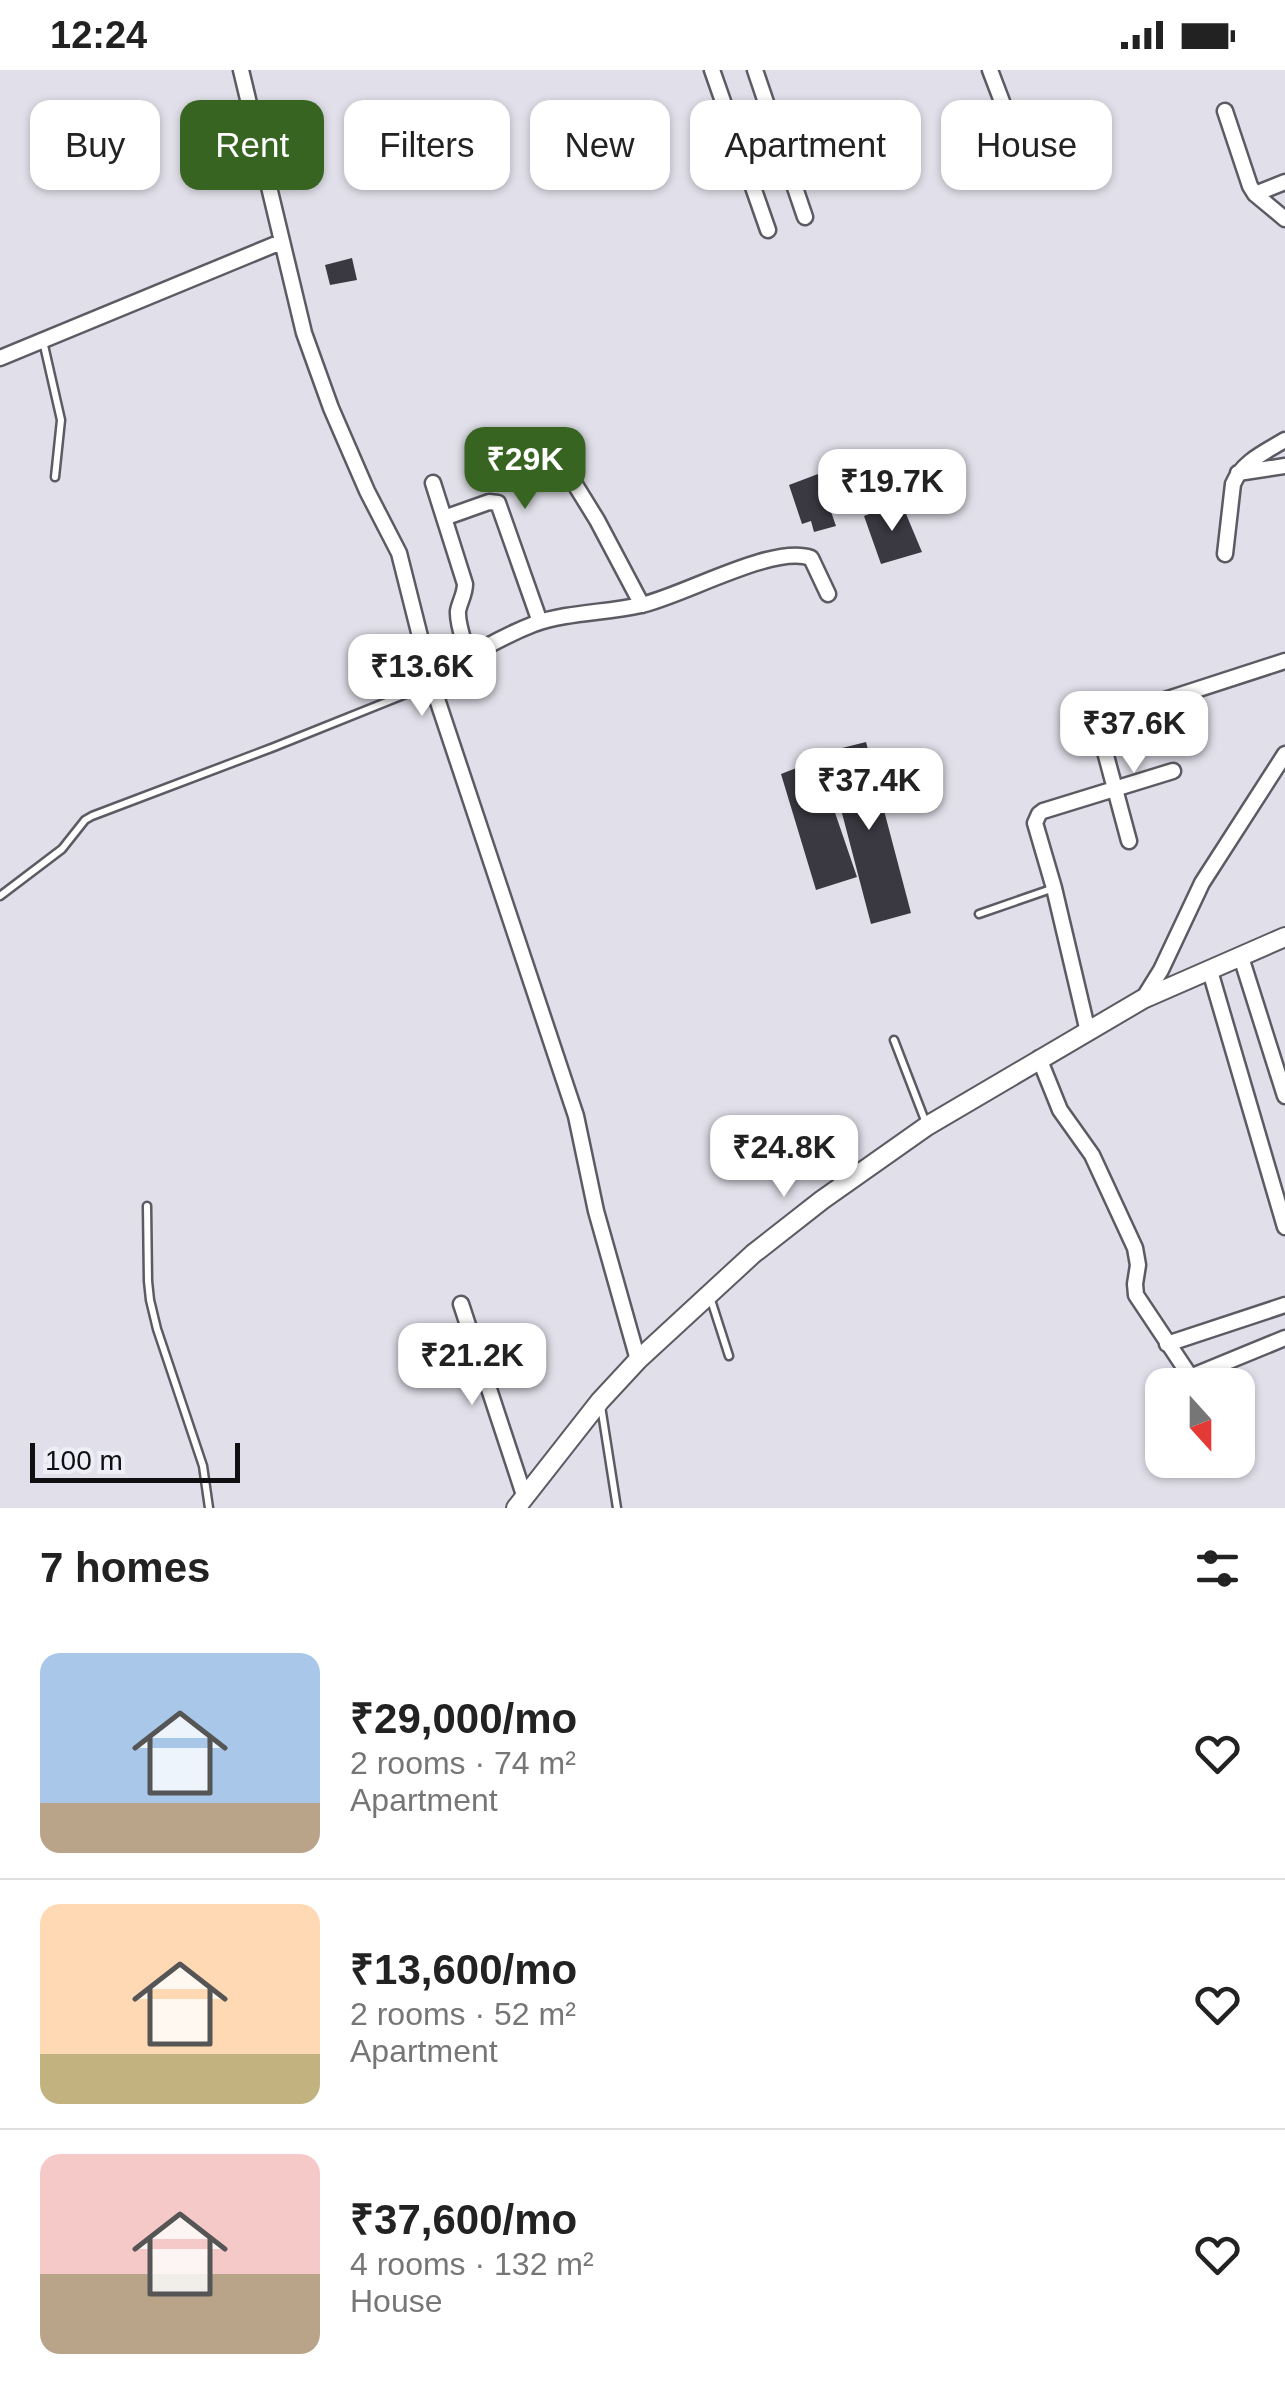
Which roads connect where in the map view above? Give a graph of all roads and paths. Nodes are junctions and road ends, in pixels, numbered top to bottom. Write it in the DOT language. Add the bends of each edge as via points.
graph roads {
  1 [pos="241,70"];
  2 [pos="712,70"];
  3 [pos="755,70"];
  4 [pos="990,70"];
  5 [pos="1001,100"];
  6 [pos="1225,111"];
  7 [pos="1285,182"];
  8 [pos="1255,194"];
  9 [pos="805,217"];
  10 [pos="1285,219"];
  11 [pos="768,230"];
  12 [pos="281,242"];
  13 [pos="42,340"];
  14 [pos="0,358"];
  15 [pos="1285,440"];
  16 [pos="563,465"];
  17 [pos="1285,466"];
  18 [pos="1237,473"];
  19 [pos="55,477"];
  20 [pos="433,483"];
  21 [pos="444,518"];
  22 [pos="1225,554"];
  23 [pos="828,594"];
  24 [pos="642,605"];
  25 [pos="540,622"];
  26 [pos="468,656"];
  27 [pos="1285,661"];
  28 [pos="432,681"];
  29 [pos="1285,754"];
  30 [pos="1173,771"];
  31 [pos="1116,790"];
  32 [pos="1130,840"];
  33 [pos="1054,888"];
  34 [pos="0,896"];
  35 [pos="979,914"];
  36 [pos="1285,937"];
  37 [pos="1241,957"];
  38 [pos="1210,971"];
  39 [pos="1144,998"];
  40 [pos="1088,1032"];
  41 [pos="894,1040"];
  42 [pos="1040,1058"];
  43 [pos="1285,1096"];
  44 [pos="928,1126"];
  45 [pos="148,1206"];
  46 [pos="1285,1227"];
  47 [pos="709,1294"];
  48 [pos="461,1304"];
  49 [pos="1285,1305"];
  50 [pos="1285,1338"];
  51 [pos="1167,1344"];
  52 [pos="729,1356"];
  53 [pos="638,1360"];
  54 [pos="1184,1368"];
  55 [pos="1221,1368"];
  56 [pos="600,1401"];
  57 [pos="520,1503"];
  58 [pos="209,1508"];
  59 [pos="617,1508"];
  1 -- 12 [label="street"];
  2 -- 11 [label="street"];
  3 -- 9 [label="street"];
  4 -- 5 [label="street"];
  6 -- 8 [label="street"];
  7 -- 8 [label="street"];
  8 -- 10 [label="street"];
  12 -- 13 [label="street"];
  12 -- 28 [label="street" via="331,408 399,553"];
  13 -- 14 [label="street"];
  13 -- 19 [label="lane" via="61,420"];
  15 -- 18 [label="street"];
  16 -- 24 [label="street"];
  17 -- 18 [label="street"];
  18 -- 22 [label="street"];
  20 -- 21 [label="street"];
  21 -- 25 [label="street" via="498,503"];
  21 -- 26 [label="street" via="465,584 458,618"];
  23 -- 24 [label="street" via="811,558 794,555"];
  24 -- 25 [label="street"];
  25 -- 26 [label="street"];
  26 -- 28 [label="street"];
  27 -- 31 [label="street" via="1097,722"];
  28 -- 34 [label="lane" via="92,816"];
  28 -- 53 [label="street" via="576,1116"];
  29 -- 39 [label="street" via="1202,884"];
  30 -- 31 [label="street"];
  31 -- 32 [label="street"];
  31 -- 33 [label="street" via="1036,818"];
  33 -- 35 [label="lane"];
  33 -- 40 [label="street"];
  36 -- 37 [label="street"];
  37 -- 38 [label="street"];
  37 -- 43 [label="street"];
  38 -- 39 [label="street"];
  38 -- 46 [label="street"];
  39 -- 40 [label="street"];
  40 -- 42 [label="street"];
  41 -- 44 [label="lane"];
  42 -- 44 [label="street"];
  42 -- 51 [label="street" via="1060,1110 1092,1156 1136,1248 1136,1295"];
  44 -- 47 [label="street" via="808,1211"];
  45 -- 58 [label="lane" via="150,1300"];
  47 -- 52 [label="lane"];
  47 -- 53 [label="street"];
  48 -- 57 [label="street"];
  49 -- 51 [label="street"];
  50 -- 55 [label="street"];
  51 -- 54 [label="street"];
  53 -- 56 [label="street"];
  56 -- 57 [label="street"];
  56 -- 59 [label="lane"];
}
